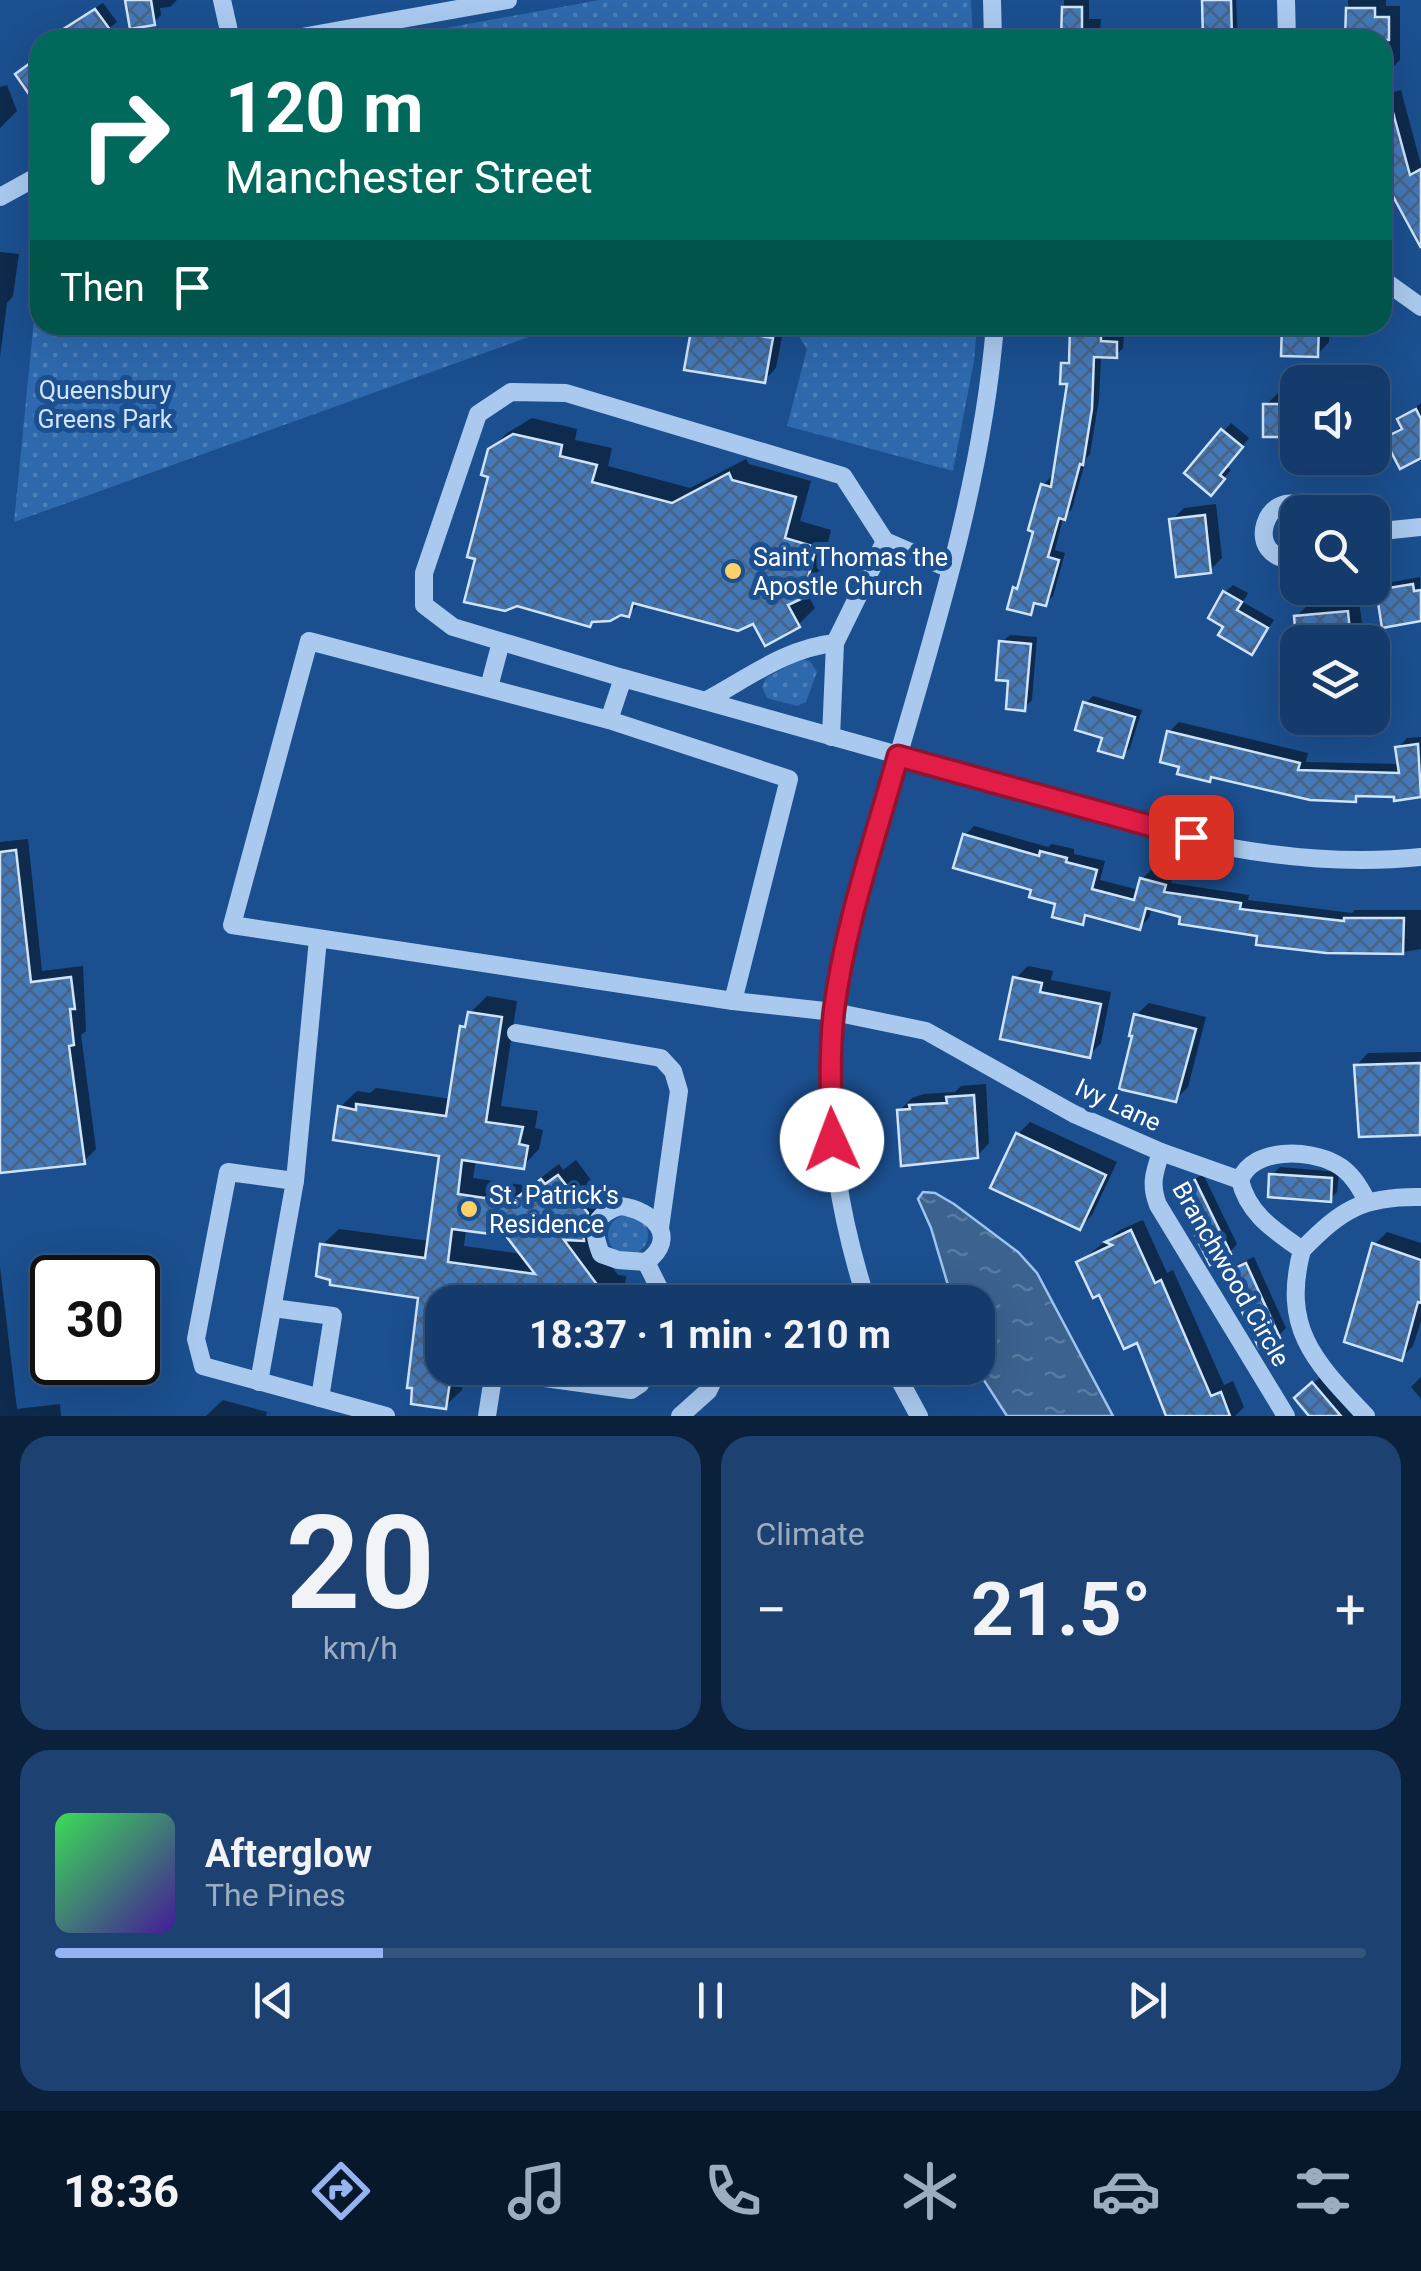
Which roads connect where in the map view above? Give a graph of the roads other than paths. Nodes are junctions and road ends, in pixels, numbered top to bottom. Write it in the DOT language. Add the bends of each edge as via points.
graph roads {
  1 [pos="222,0"];
  2 [pos="505,0"];
  3 [pos="992,0"];
  4 [pos="1286,0"];
  5 [pos="230,30"];
  6 [pos="340,30"];
  7 [pos="993,30"];
  8 [pos="1288,30"];
  9 [pos="30,180"];
  10 [pos="0,197"];
  11 [pos="1392,286"];
  12 [pos="1421,306"];
  13 [pos="994,335"];
  14 [pos="1280,507"];
  15 [pos="1421,527"];
  16 [pos="1390,530"];
  17 [pos="885,541"];
  18 [pos="1280,556"];
  19 [pos="950,569"];
  20 [pos="502,642"];
  21 [pos="835,644"];
  22 [pos="624,678"];
  23 [pos="489,688"];
  24 [pos="705,702"];
  25 [pos="610,720"];
  26 [pos="831,737"];
  27 [pos="898,756"];
  28 [pos="1421,856"];
  29 [pos="318,938"];
  30 [pos="733,1001"];
  31 [pos="834,1012"];
  32 [pos="516,1033"];
  33 [pos="1160,1152"];
  34 [pos="1240,1180"];
  35 [pos="295,1181"];
  36 [pos="1421,1197"];
  37 [pos="1367,1201"];
  38 [pos="660,1228"];
  39 [pos="1302,1250"];
  40 [pos="646,1262"];
  41 [pos="658,1285"];
  42 [pos="862,1285"];
  43 [pos="274,1308"];
  44 [pos="259,1382"];
  45 [pos="492,1385"];
  46 [pos="594,1385"];
  47 [pos="638,1385"];
  48 [pos="711,1385"];
  49 [pos="902,1385"];
  50 [pos="320,1398"];
  51 [pos="386,1416"];
  52 [pos="487,1416"];
  53 [pos="680,1416"];
  54 [pos="919,1416"];
  55 [pos="1286,1416"];
  56 [pos="1366,1416"];
  1 -- 5 [label="street"];
  2 -- 6 [label="street"];
  3 -- 7 [label="street"];
  4 -- 8 [label="street"];
  9 -- 10 [label="street"];
  11 -- 12 [label="street"];
  13 -- 19 [label="street" via="990,393"];
  14 -- 18 [label="street" via="1264,523 1263,538"];
  15 -- 16 [label="street"];
  17 -- 19 [label="street"];
  17 -- 20 [label="street" via="843,476 566,392 511,392 478,414 424,573 424,605 454,628"];
  17 -- 21 [label="street"];
  19 -- 27 [label="street"];
  20 -- 22 [label="street"];
  20 -- 23 [label="street"];
  21 -- 24 [label="street" via="780,658"];
  21 -- 26 [label="street"];
  22 -- 24 [label="street"];
  22 -- 25 [label="street"];
  23 -- 25 [label="street"];
  23 -- 29 [label="street, Ivy Lane" via="309,641 232,925"];
  24 -- 26 [label="street"];
  25 -- 30 [label="street" via="789,779"];
  26 -- 27 [label="street"];
  27 -- 28 [label="street" via="1228,847 1338,861"];
  27 -- 31 [label="street"];
  29 -- 30 [label="street, Ivy Lane"];
  29 -- 35 [label="street"];
  30 -- 31 [label="street, Ivy Lane"];
  31 -- 33 [label="street, Ivy Lane" via="926,1031 1074,1114"];
  31 -- 42 [label="street" via="832,1140"];
  32 -- 38 [label="street" via="661,1058 674,1070 679,1091"];
  33 -- 34 [label="street, Ivy Lane"];
  33 -- 55 [label="street, Branchwood Circle" via="1152,1178 1158,1205"];
  34 -- 37 [label="street" via="1259,1161 1292,1153 1319,1157 1347,1171"];
  34 -- 39 [label="street, Branchwood Circle" via="1259,1218"];
  35 -- 43 [label="street"];
  35 -- 44 [label="street" via="228,1172 196,1338 203,1366"];
  36 -- 37 [label="street"];
  37 -- 39 [label="street" via="1343,1212"];
  38 -- 40 [label="street" via="659,1246"];
  38 -- 40 [label="street" via="639,1208 620,1206 597,1223 601,1254"];
  39 -- 56 [label="street, Branchwood Circle" via="1294,1292 1302,1335"];
  40 -- 41 [label="street"];
  43 -- 44 [label="street"];
  43 -- 50 [label="street" via="333,1316"];
  44 -- 50 [label="street"];
  45 -- 52 [label="street"];
  46 -- 47 [label="street"];
  48 -- 53 [label="street"];
  49 -- 54 [label="street"];
  50 -- 51 [label="street"];
}
